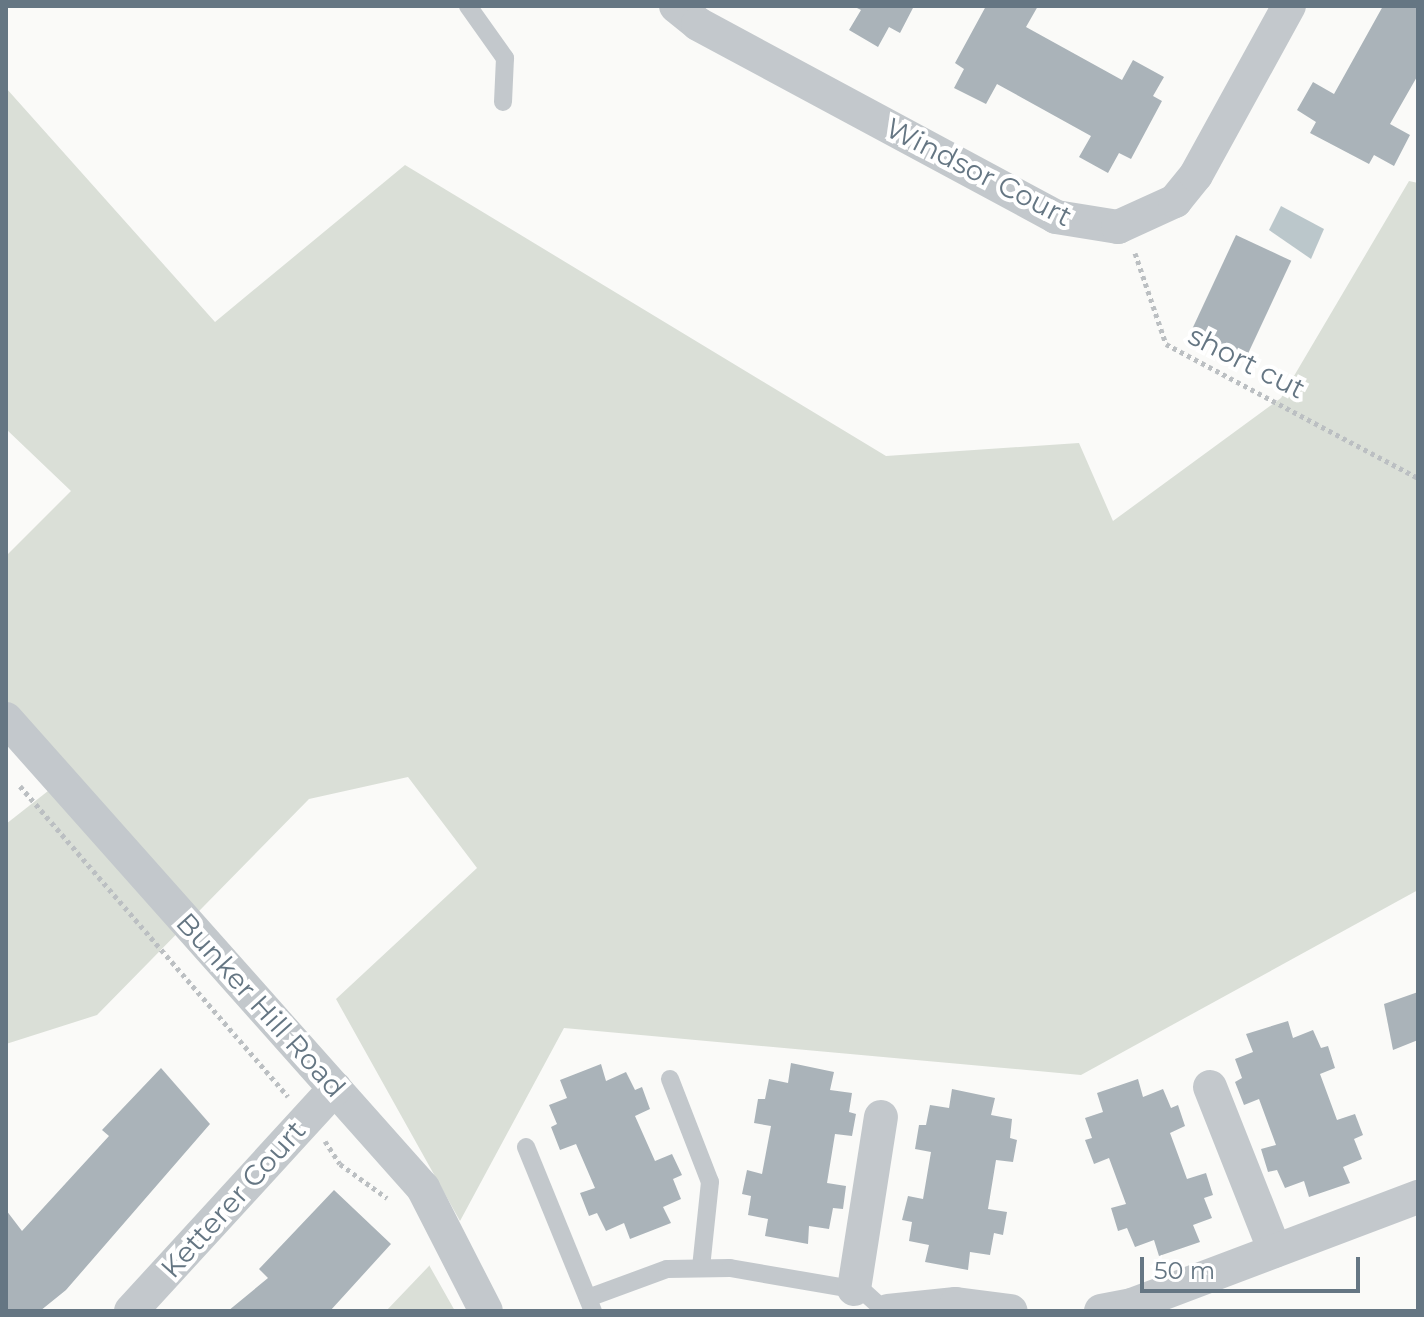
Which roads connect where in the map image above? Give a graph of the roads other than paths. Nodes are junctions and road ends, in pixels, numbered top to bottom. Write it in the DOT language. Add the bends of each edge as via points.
graph roads {
  1 [pos="468,6"];
  2 [pos="676,6"];
  3 [pos="1289,6"];
  4 [pos="503,102"];
  5 [pos="6,719"];
  6 [pos="670,1079"];
  7 [pos="1210,1087"];
  8 [pos="335,1088"];
  9 [pos="881,1117"];
  10 [pos="526,1147"];
  11 [pos="1418,1197"];
  12 [pos="1275,1251"];
  13 [pos="701,1268"];
  14 [pos="854,1289"];
  15 [pos="590,1305"];
  16 [pos="131,1311"];
  17 [pos="486,1311"];
  18 [pos="886,1311"];
  19 [pos="1011,1311"];
  20 [pos="1101,1311"];
  1 -- 4 [label="lane" via="505,58"];
  2 -- 3 [label="street, Windsor Court" via="698,24 1056,217 1090,226 1127,226 1175,201 1196,175"];
  5 -- 8 [label="street, Bunker Hill Road"];
  6 -- 13 [label="lane" via="710,1182"];
  7 -- 12 [label="street"];
  8 -- 16 [label="street, Ketterer Court"];
  8 -- 17 [label="street, Bunker Hill Road" via="423,1188"];
  9 -- 14 [label="street"];
  10 -- 15 [label="lane"];
  11 -- 12 [label="street"];
  12 -- 20 [label="street"];
  13 -- 14 [label="lane"];
  13 -- 15 [label="lane" via="635,1277"];
  14 -- 18 [label="lane"];
  18 -- 19 [label="street" via="956,1304"];
}
